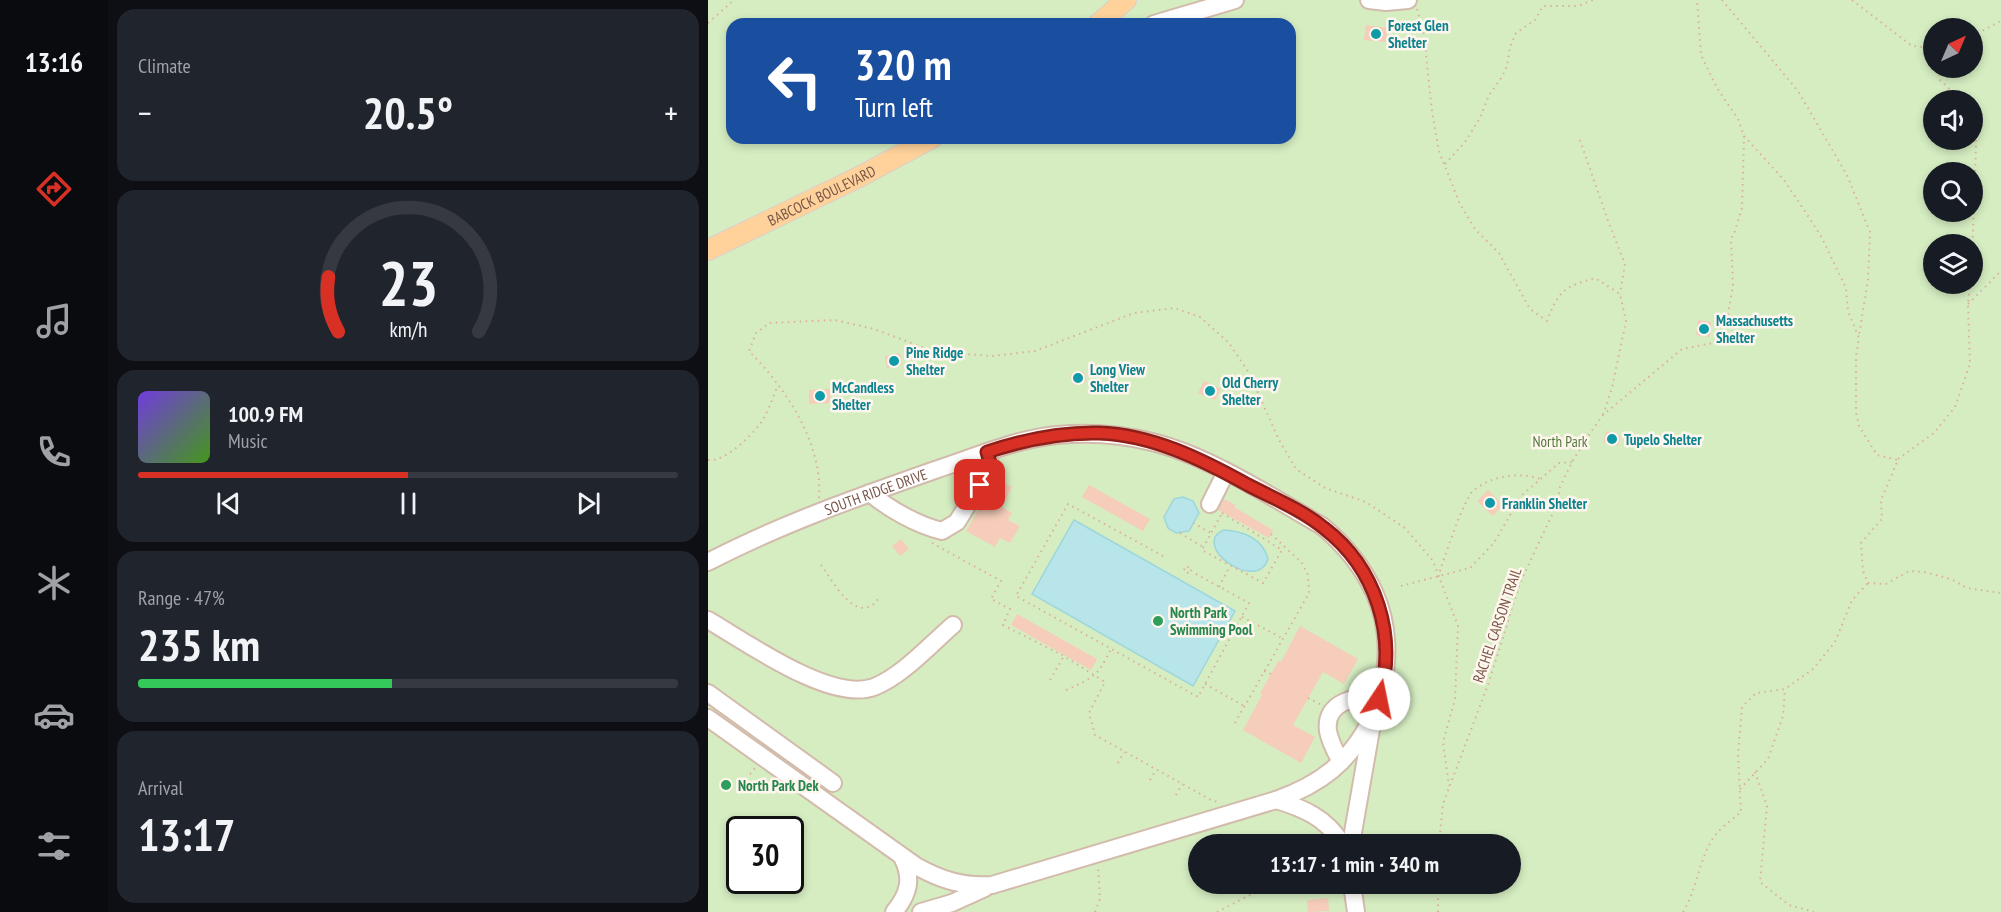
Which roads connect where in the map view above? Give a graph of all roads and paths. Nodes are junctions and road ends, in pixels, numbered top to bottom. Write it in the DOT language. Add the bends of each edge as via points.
graph roads {
  1 [pos="734,0"];
  2 [pos="1126,0"];
  3 [pos="1369,0"];
  4 [pos="1408,0"];
  5 [pos="1415,0"];
  6 [pos="1593,0"];
  7 [pos="1697,0"];
  8 [pos="1722,0"];
  9 [pos="1852,0"];
  10 [pos="1229,1"];
  11 [pos="1105,18"];
  12 [pos="1174,18"];
  13 [pos="2001,21"];
  14 [pos="708,23"];
  15 [pos="1983,30"];
  16 [pos="1923,47"];
  17 [pos="1939,78"];
  18 [pos="1951,90"];
  19 [pos="1744,136"];
  20 [pos="1580,140"];
  21 [pos="921,144"];
  22 [pos="1976,150"];
  23 [pos="1444,164"];
  24 [pos="1973,234"];
  25 [pos="708,250"];
  26 [pos="2001,271"];
  27 [pos="1620,294"];
  28 [pos="1969,294"];
  29 [pos="1968,304"];
  30 [pos="1859,338"];
  31 [pos="778,385"];
  32 [pos="1603,416"];
  33 [pos="987,452"];
  34 [pos="1898,459"];
  35 [pos="708,460"];
  36 [pos="1572,462"];
  37 [pos="1226,472"];
  38 [pos="1541,479"];
  39 [pos="870,493"];
  40 [pos="1210,504"];
  41 [pos="1193,523"];
  42 [pos="1180,533"];
  43 [pos="1211,533"];
  44 [pos="1271,534"];
  45 [pos="929,542"];
  46 [pos="1203,546"];
  47 [pos="1163,556"];
  48 [pos="708,562"];
  49 [pos="821,564"];
  50 [pos="1230,565"];
  51 [pos="1196,574"];
  52 [pos="1438,576"];
  53 [pos="1868,583"];
  54 [pos="1401,586"];
  55 [pos="1219,587"];
  56 [pos="2001,593"];
  57 [pos="879,598"];
  58 [pos="1242,617"];
  59 [pos="708,620"];
  60 [pos="953,625"];
  61 [pos="1282,639"];
  62 [pos="1111,649"];
  63 [pos="1064,656"];
  64 [pos="1264,671"];
  65 [pos="1095,675"];
  66 [pos="1271,675"];
  67 [pos="1050,680"];
  68 [pos="1205,684"];
  69 [pos="1785,689"];
  70 [pos="1066,690"];
  71 [pos="708,693"];
  72 [pos="1245,706"];
  73 [pos="1377,706"];
  74 [pos="708,718"];
  75 [pos="1235,723"];
  76 [pos="1124,752"];
  77 [pos="1341,762"];
  78 [pos="1118,763"];
  79 [pos="757,766"];
  80 [pos="1156,770"];
  81 [pos="1755,772"];
  82 [pos="750,774"];
  83 [pos="1150,780"];
  84 [pos="833,783"];
  85 [pos="1182,784"];
  86 [pos="1740,789"];
  87 [pos="1176,795"];
  88 [pos="1276,800"];
  89 [pos="1218,802"];
  90 [pos="1334,834"];
  91 [pos="1353,834"];
  92 [pos="1440,834"];
  93 [pos="1097,854"];
  94 [pos="902,857"];
  95 [pos="992,885"];
  96 [pos="1252,894"];
  97 [pos="1354,894"];
  98 [pos="1438,894"];
  99 [pos="894,912"];
  100 [pos="921,912"];
  101 [pos="1095,912"];
  102 [pos="1217,912"];
  103 [pos="1356,912"];
  104 [pos="1438,912"];
  105 [pos="1683,912"];
  106 [pos="1814,912"];
  1 -- 14 [label="path"];
  2 -- 11 [label="main road"];
  3 -- 4 [label="street"];
  5 -- 23 [label="path"];
  6 -- 23 [label="path" via="1578,6 1543,6 1535,20 1516,33 1502,77 1465,142"];
  7 -- 19 [label="path, RACHEL CARSON TRAIL" via="1701,55"];
  8 -- 30 [label="path" via="1798,91 1847,175 1870,232"];
  9 -- 16 [label="path" via="1912,46"];
  10 -- 12 [label="street"];
  13 -- 15 [label="path"];
  17 -- 18 [label="path"];
  19 -- 30 [label="path" via="1784,180 1822,238 1846,288 1848,311"];
  19 -- 32 [label="path, RACHEL CARSON TRAIL" via="1742,208 1731,238 1733,285 1726,325 1713,343 1682,349"];
  20 -- 27 [label="path" via="1625,264"];
  21 -- 25 [label="main road, BABCOCK BOULEVARD"];
  22 -- 24 [label="path"];
  23 -- 27 [label="path" via="1476,229 1499,253 1530,309 1546,321 1569,285 1595,278"];
  26 -- 29 [label="path"];
  27 -- 32 [label="path" via="1626,321"];
  28 -- 29 [label="path"];
  29 -- 34 [label="path" via="1970,364 1955,407 1934,433"];
  30 -- 34 [label="path" via="1855,395 1859,426 1877,455"];
  31 -- 35 [label="path" via="761,423 736,448 714,461"];
  32 -- 36 [label="path, RACHEL CARSON TRAIL"];
  33 -- 37 [label="street, SOUTH RIDGE DRIVE" via="1045,437 1100,433 1172,448"];
  33 -- 39 [label="street, SOUTH RIDGE DRIVE"];
  33 -- 39 [label="street" via="991,466 957,522 942,531 882,504"];
  34 -- 53 [label="path" via="1881,500 1882,519 1861,543"];
  36 -- 38 [label="path" via="1559,463"];
  36 -- 92 [label="path, RACHEL CARSON TRAIL" via="1560,487 1558,502 1520,582 1489,682 1443,804"];
  37 -- 40 [label="street"];
  37 -- 73 [label="street, SOUTH RIDGE DRIVE" via="1322,526 1340,541 1363,571 1383,617 1384,683"];
  38 -- 52 [label="path" via="1521,496 1494,543 1470,568"];
  38 -- 52 [label="path" via="1526,474 1501,476 1472,491"];
  39 -- 48 [label="street, SOUTH RIDGE DRIVE" via="774,530"];
  41 -- 43 [label="path"];
  42 -- 46 [label="path"];
  43 -- 46 [label="path"];
  43 -- 50 [label="path" via="1222,513 1282,550 1263,584"];
  44 -- 61 [label="path" via="1302,562 1308,575 1309,593"];
  45 -- 63 [label="path" via="1001,581 991,599 1010,609 1003,625"];
  46 -- 50 [label="path" via="1202,550"];
  47 -- 62 [label="path" via="1068,504 1016,596"];
  49 -- 57 [label="path" via="847,600 857,607 867,608"];
  50 -- 55 [label="path"];
  51 -- 55 [label="path"];
  52 -- 54 [label="path"];
  53 -- 56 [label="path" via="1886,584 1909,571 1924,572 1967,588"];
  53 -- 69 [label="path" via="1852,600 1834,642 1814,669"];
  55 -- 58 [label="path" via="1249,603"];
  58 -- 61 [label="path"];
  58 -- 68 [label="path"];
  59 -- 60 [label="street" via="812,679 861,691 885,682"];
  61 -- 64 [label="path"];
  62 -- 65 [label="path"];
  62 -- 68 [label="path" via="1198,697"];
  63 -- 65 [label="path"];
  63 -- 67 [label="path"];
  64 -- 66 [label="path"];
  64 -- 72 [label="path"];
  65 -- 70 [label="path"];
  65 -- 76 [label="path" via="1106,682 1089,713 1095,735"];
  68 -- 72 [label="path"];
  69 -- 81 [label="path" via="1783,716 1768,759"];
  69 -- 86 [label="path" via="1756,693 1742,707"];
  71 -- 84 [label="street"];
  72 -- 75 [label="path"];
  73 -- 77 [label="street, SOUTH RIDGE DRIVE" via="1366,730"];
  73 -- 77 [label="street" via="1366,697 1349,699 1333,712 1328,734"];
  73 -- 91 [label="street, SOUTH RIDGE DRIVE"];
  74 -- 94 [label="street, SOUTH RIDGE DRIVE"];
  76 -- 78 [label="path"];
  76 -- 80 [label="path"];
  77 -- 88 [label="street, SOUTH RIDGE DRIVE" via="1311,785"];
  79 -- 82 [label="path"];
  80 -- 83 [label="path"];
  80 -- 85 [label="path"];
  81 -- 86 [label="path"];
  81 -- 106 [label="path" via="1767,806 1760,882 1789,905"];
  85 -- 87 [label="path"];
  85 -- 89 [label="path"];
  86 -- 105 [label="path" via="1741,812 1716,835"];
  88 -- 90 [label="street" via="1310,812"];
  88 -- 93 [label="street, SOUTH RIDGE DRIVE"];
  93 -- 95 [label="street, SOUTH RIDGE DRIVE"];
  93 -- 101 [label="path" via="1100,899"];
  94 -- 95 [label="street, SOUTH RIDGE DRIVE" via="944,880 968,886"];
  94 -- 99 [label="street" via="910,884"];
  95 -- 100 [label="street, SOUTH RIDGE DRIVE"];
  96 -- 102 [label="path"];
  97 -- 103 [label="street"];
  98 -- 104 [label="path"];
}
